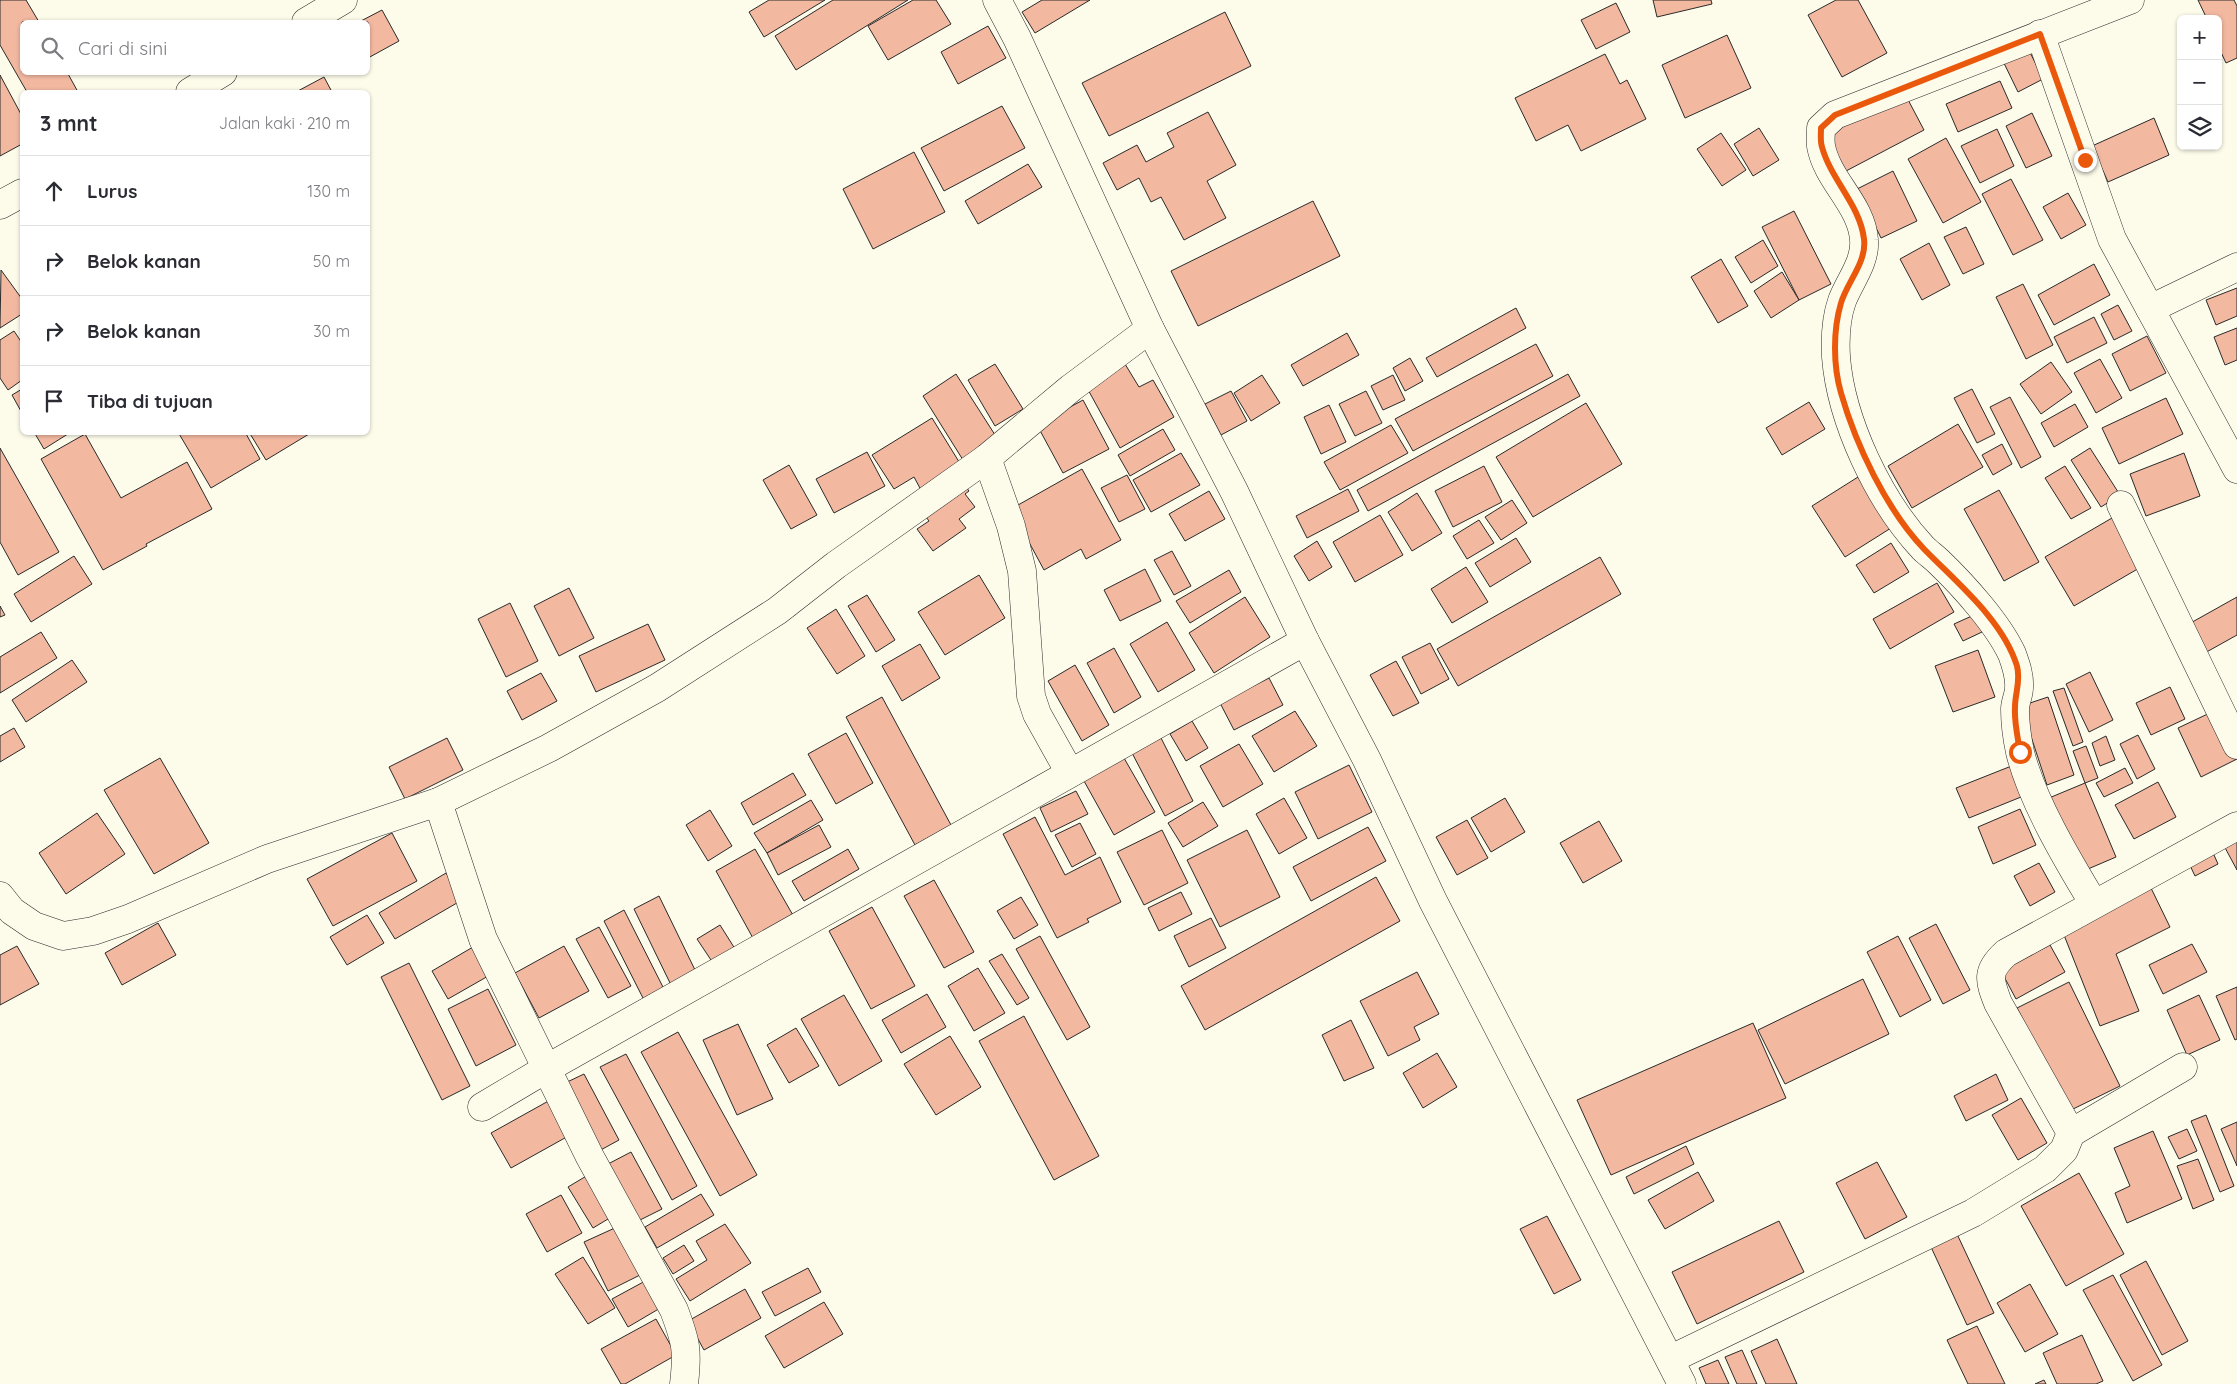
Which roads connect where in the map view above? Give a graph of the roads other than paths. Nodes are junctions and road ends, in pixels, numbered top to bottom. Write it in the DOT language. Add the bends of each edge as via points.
graph roads {
  1 [pos="343,0"];
  2 [pos="997,0"];
  3 [pos="2130,0"];
  4 [pos="309,20"];
  5 [pos="2040,34"];
  6 [pos="218,75"];
  7 [pos="193,90"];
  8 [pos="20,193"];
  9 [pos="0,206"];
  10 [pos="2237,267"];
  11 [pos="2150,309"];
  12 [pos="1150,329"];
  13 [pos="987,458"];
  14 [pos="2237,469"];
  15 [pos="2121,505"];
  16 [pos="1305,641"];
  17 [pos="2237,745"];
  18 [pos="1070,773"];
  19 [pos="438,802"];
  20 [pos="2237,826"];
  21 [pos="0,896"];
  22 [pos="2094,904"];
  23 [pos="2184,1067"];
  24 [pos="546,1068"];
  25 [pos="482,1107"];
  26 [pos="2071,1134"];
  27 [pos="1671,1359"];
  28 [pos="684,1384"];
  29 [pos="1682,1384"];
  1 -- 4 [label="street"];
  2 -- 12 [label="street"];
  3 -- 5 [label="street"];
  5 -- 11 [label="street" via="2112,239"];
  5 -- 22 [label="street" via="1835,115 1821,128 1821,146 1840,188 1857,214 1864,240 1862,258 1842,302 1836,330 1840,391 1851,423 1892,507 1924,549 1996,626 2007,644 2017,667 2019,688 2014,707 2020,752 2027,773 2047,819"];
  6 -- 7 [label="street"];
  8 -- 9 [label="street"];
  10 -- 11 [label="street"];
  11 -- 14 [label="street"];
  12 -- 13 [label="street" via="1071,388"];
  12 -- 16 [label="street" via="1234,490"];
  13 -- 18 [label="street" via="1022,570 1031,696 1037,714"];
  13 -- 19 [label="street" via="777,611 657,688 548,748"];
  15 -- 17 [label="street"];
  16 -- 18 [label="street"];
  16 -- 27 [label="street" via="1367,760 1433,901"];
  18 -- 24 [label="street"];
  19 -- 21 [label="street" via="267,859 93,931 63,936 34,926 12,911"];
  19 -- 24 [label="street" via="483,939"];
  20 -- 22 [label="street"];
  22 -- 26 [label="street" via="2006,953 1996,962 1990,981 1998,1003"];
  23 -- 26 [label="street"];
  24 -- 25 [label="street"];
  24 -- 28 [label="street" via="590,1157 674,1310 687,1356"];
  26 -- 27 [label="street" via="2064,1150 2051,1164 1981,1208"];
  27 -- 29 [label="street"];
}
